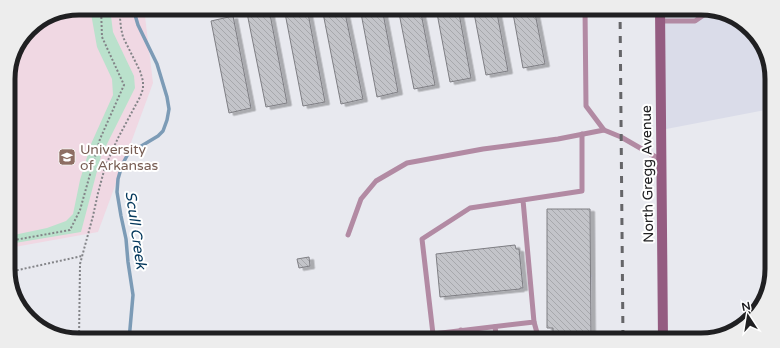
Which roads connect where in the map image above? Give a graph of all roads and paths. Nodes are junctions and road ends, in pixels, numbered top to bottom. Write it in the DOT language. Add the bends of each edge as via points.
graph roads {
  1 [pos="101,15"];
  2 [pos="120,15"];
  3 [pos="585,15"];
  4 [pos="660,15"];
  5 [pos="703,15"];
  6 [pos="660,21"];
  7 [pos="604,130"];
  8 [pos="582,134"];
  9 [pos="661,160"];
  10 [pos="523,200"];
  11 [pos="348,235"];
  12 [pos="15,240"];
  13 [pos="82,256"];
  14 [pos="15,271"];
  15 [pos="534,322"];
  16 [pos="495,327"];
  17 [pos="461,330"];
  18 [pos="79,333"];
  19 [pos="433,333"];
  20 [pos="440,333"];
  21 [pos="462,333"];
  22 [pos="496,333"];
  23 [pos="537,333"];
  24 [pos="663,333"];
  1 -- 12 [label="path" via="102,37 124,85 100,139 80,210 70,230"];
  2 -- 13 [label="path" via="123,37 140,71 143,88 105,167"];
  3 -- 7 [label="lane" via="586,106"];
  4 -- 6 [label="main road, North Gregg Avenue"];
  5 -- 6 [label="lane" via="695,21"];
  6 -- 9 [label="main road, North Gregg Avenue"];
  7 -- 8 [label="lane"];
  7 -- 9 [label="lane"];
  8 -- 10 [label="lane" via="582,191"];
  8 -- 11 [label="lane" via="407,163 376,181 361,199"];
  9 -- 24 [label="main road, North Gregg Avenue"];
  10 -- 15 [label="lane"];
  10 -- 19 [label="lane" via="470,208 422,239"];
  13 -- 14 [label="path"];
  13 -- 18 [label="path"];
  15 -- 16 [label="lane"];
  15 -- 23 [label="lane"];
  16 -- 17 [label="lane"];
  16 -- 22 [label="lane"];
  17 -- 20 [label="lane"];
  17 -- 21 [label="lane"];
}
